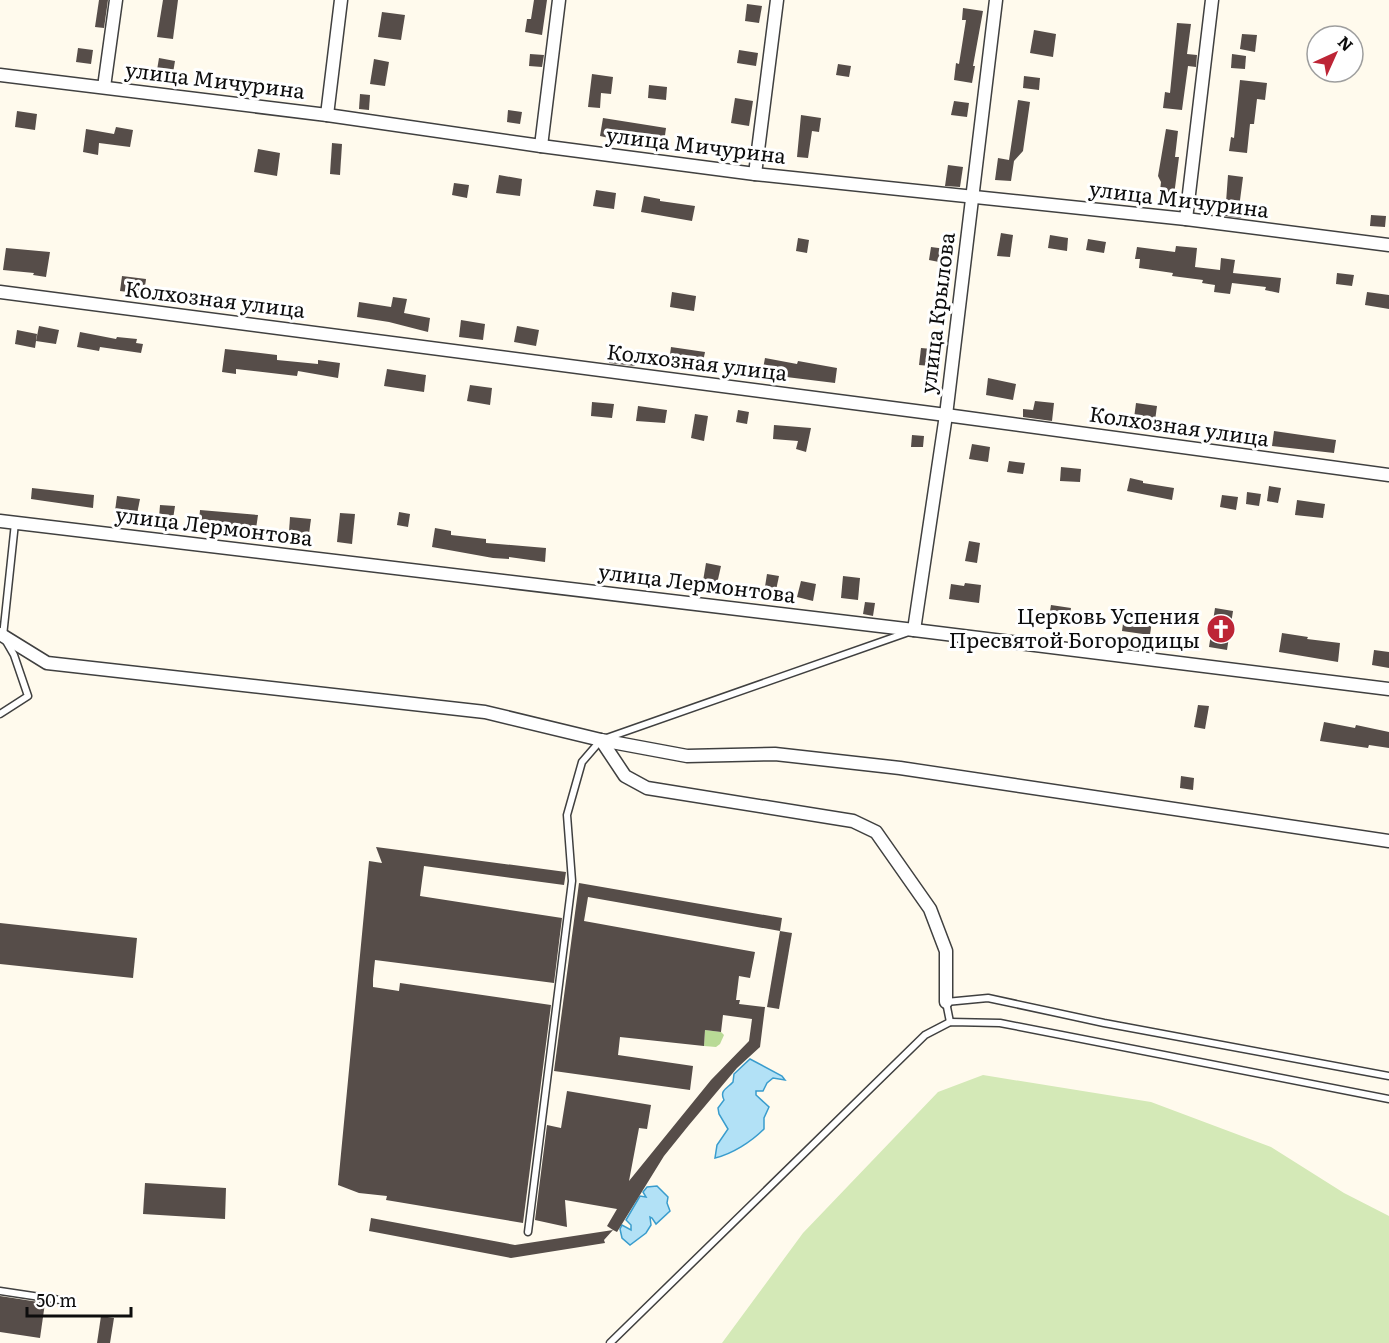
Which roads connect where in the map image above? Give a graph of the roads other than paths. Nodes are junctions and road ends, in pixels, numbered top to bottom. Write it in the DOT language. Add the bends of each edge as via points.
graph roads {
  1 [pos="116,0"];
  2 [pos="341,0"];
  3 [pos="559,0"];
  4 [pos="777,0"];
  5 [pos="996,0"];
  6 [pos="1212,0"];
  7 [pos="0,75"];
  8 [pos="104,87"];
  9 [pos="327,115"];
  10 [pos="541,146"];
  11 [pos="755,174"];
  12 [pos="971,197"];
  13 [pos="1186,219"];
  14 [pos="1389,245"];
  15 [pos="0,292"];
  16 [pos="946,415"];
  17 [pos="1389,475"];
  18 [pos="0,521"];
  19 [pos="15,523"];
  20 [pos="914,630"];
  21 [pos="2,635"];
  22 [pos="1389,689"];
  23 [pos="0,714"];
  24 [pos="601,740"];
  25 [pos="1389,841"];
  26 [pos="946,1002"];
  27 [pos="950,1022"];
  28 [pos="1389,1076"];
  29 [pos="1389,1099"];
  30 [pos="528,1232"];
  31 [pos="0,1292"];
  32 [pos="60,1300"];
  33 [pos="610,1343"];
  1 -- 8 [label="street"];
  2 -- 9 [label="street"];
  3 -- 10 [label="street"];
  4 -- 11 [label="street"];
  5 -- 12 [label="street, улица Крылова"];
  6 -- 13 [label="street"];
  7 -- 8 [label="street, улица Мичурина"];
  8 -- 9 [label="street, улица Мичурина"];
  9 -- 10 [label="street, улица Мичурина"];
  10 -- 11 [label="street, улица Мичурина"];
  11 -- 12 [label="street, улица Мичурина"];
  12 -- 13 [label="street, улица Мичурина"];
  12 -- 16 [label="street, улица Крылова"];
  13 -- 14 [label="street, улица Мичурина"];
  15 -- 16 [label="street, Колхозная улица"];
  16 -- 17 [label="street, Колхозная улица"];
  16 -- 20 [label="street, улица Крылова"];
  18 -- 19 [label="street, улица Лермонтова"];
  19 -- 20 [label="street, улица Лермонтова"];
  19 -- 21 [label="lane"];
  20 -- 22 [label="street, улица Лермонтова"];
  20 -- 24 [label="lane"];
  21 -- 23 [label="lane" via="14,655 28,696"];
  21 -- 24 [label="street" via="47,663 485,712"];
  24 -- 25 [label="street" via="687,756 775,754 900,768"];
  24 -- 26 [label="street" via="625,776 647,788 854,821 876,832 930,909 946,951"];
  24 -- 30 [label="lane" via="582,762 567,815 572,881"];
  26 -- 27 [label="lane"];
  26 -- 28 [label="lane" via="988,998"];
  27 -- 29 [label="lane" via="1000,1023"];
  27 -- 33 [label="lane" via="925,1035"];
  31 -- 32 [label="lane"];
}
